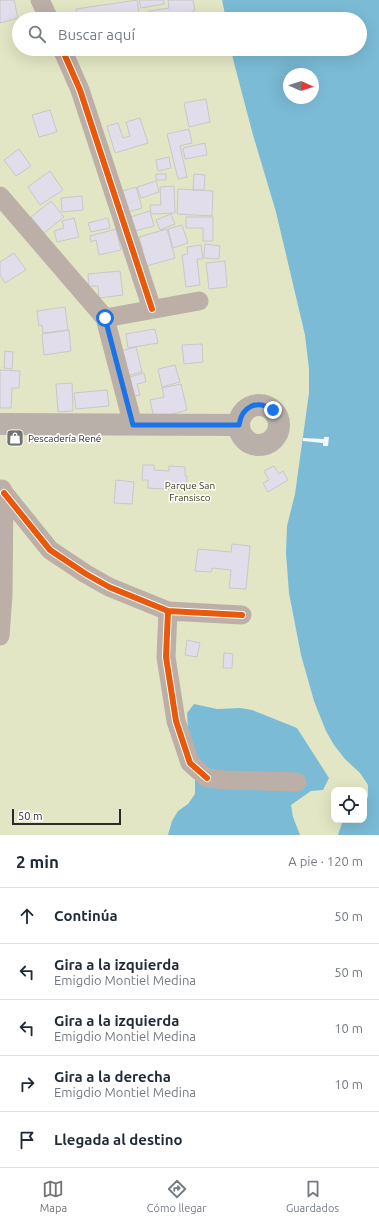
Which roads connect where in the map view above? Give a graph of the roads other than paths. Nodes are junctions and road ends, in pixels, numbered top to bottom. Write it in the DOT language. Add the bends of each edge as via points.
graph roads {
  1 [pos="40,0"];
  2 [pos="46,12"];
  3 [pos="65,56"];
  4 [pos="0,196"];
  5 [pos="199,301"];
  6 [pos="152,309"];
  7 [pos="105,318"];
  8 [pos="0,424"];
  9 [pos="133,425"];
  10 [pos="239,425"];
  11 [pos="2,489"];
  12 [pos="2,595"];
  13 [pos="168,611"];
  14 [pos="242,615"];
  15 [pos="0,636"];
  16 [pos="297,782"];
  1 -- 2 [label="street"];
  3 -- 6 [label="street" via="80,90"];
  4 -- 7 [label="street"];
  5 -- 6 [label="street"];
  6 -- 7 [label="street"];
  7 -- 9 [label="street"];
  8 -- 9 [label="main road"];
  9 -- 10 [label="main road"];
  11 -- 12 [label="street"];
  11 -- 13 [label="street" via="50,550 109,587"];
  12 -- 15 [label="street"];
  13 -- 14 [label="street"];
  13 -- 16 [label="street" via="166,657 176,721 190,762 207,778"];
}
